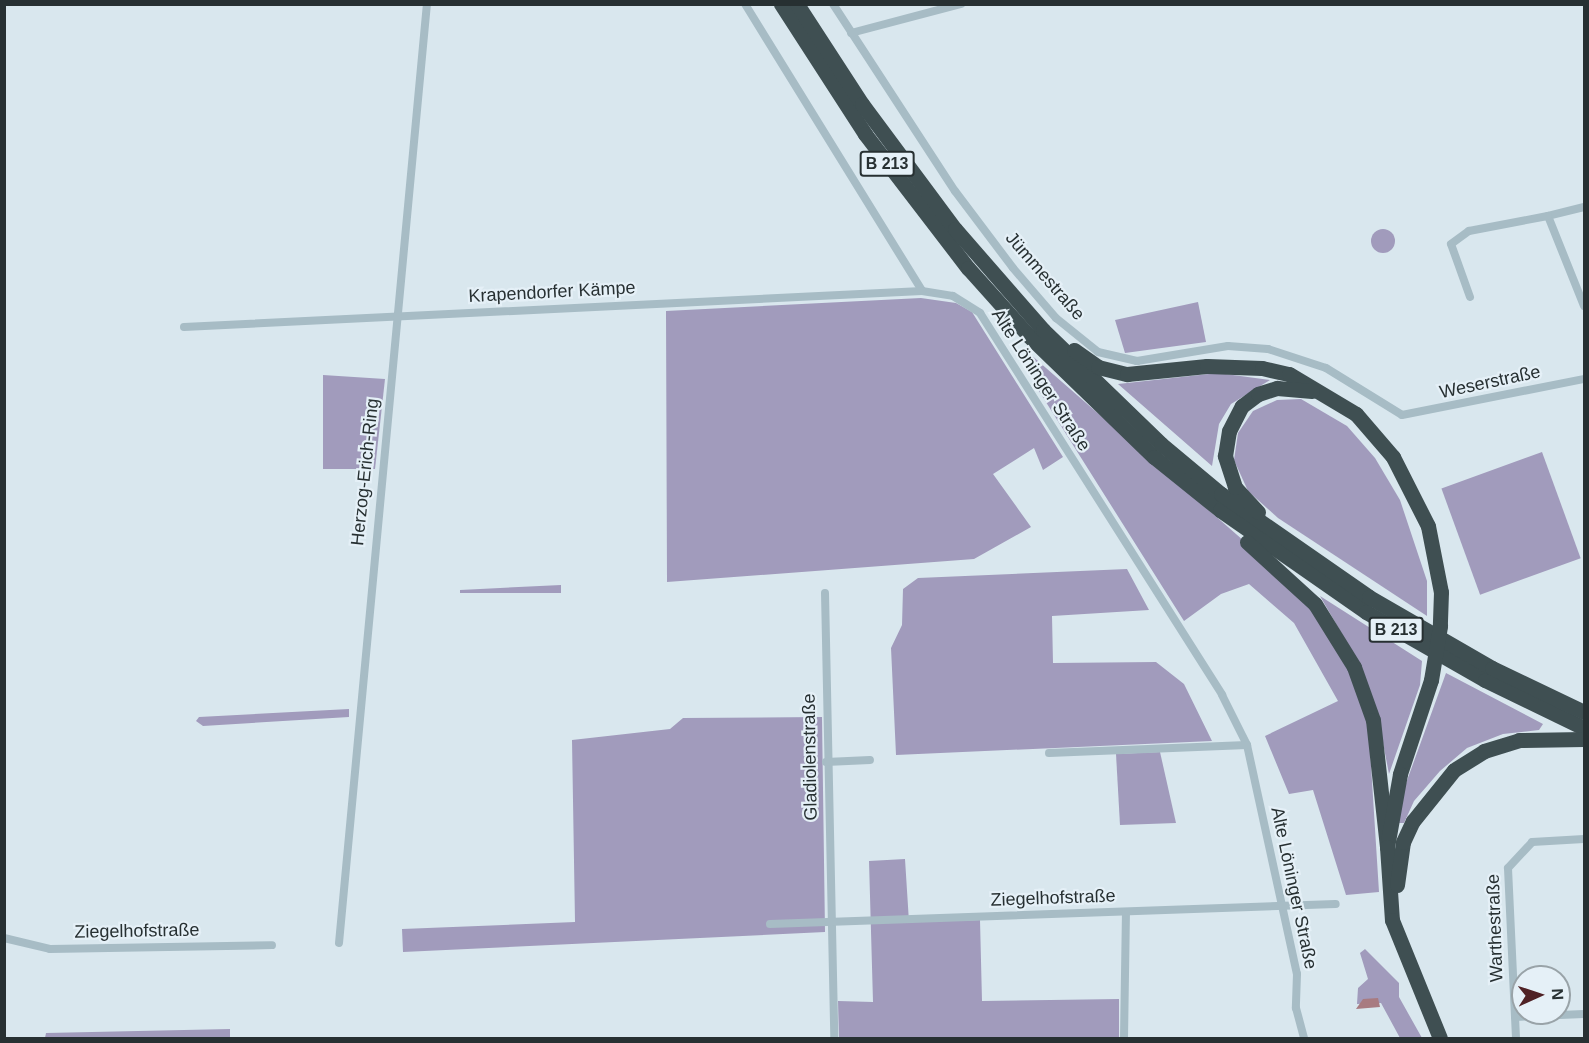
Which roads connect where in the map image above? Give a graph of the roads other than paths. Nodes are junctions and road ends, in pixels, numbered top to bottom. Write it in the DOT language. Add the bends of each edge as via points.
graph roads {
  1 [pos="427,4"];
  2 [pos="745,4"];
  3 [pos="781,4"];
  4 [pos="797,4"];
  5 [pos="833,4"];
  6 [pos="961,4"];
  7 [pos="851,33"];
  8 [pos="1584,207"];
  9 [pos="1548,216"];
  10 [pos="988,267"];
  11 [pos="922,291"];
  12 [pos="1470,297"];
  13 [pos="1584,306"];
  14 [pos="397,316"];
  15 [pos="184,327"];
  16 [pos="1584,380"];
  17 [pos="1326,394"];
  18 [pos="1402,415"];
  19 [pos="1220,510"];
  20 [pos="1291,545"];
  21 [pos="825,593"];
  22 [pos="1584,712"];
  23 [pos="1584,728"];
  24 [pos="1584,739"];
  25 [pos="1247,745"];
  26 [pos="1049,753"];
  27 [pos="870,760"];
  28 [pos="826,762"];
  29 [pos="1584,839"];
  30 [pos="1387,847"];
  31 [pos="1336,904"];
  32 [pos="1282,906"];
  33 [pos="1126,912"];
  34 [pos="828,921"];
  35 [pos="770,924"];
  36 [pos="4,938"];
  37 [pos="339,943"];
  38 [pos="272,945"];
  39 [pos="1513,965"];
  40 [pos="1415,985"];
  41 [pos="834,1038"];
  42 [pos="1124,1038"];
  43 [pos="1304,1038"];
  44 [pos="1440,1038"];
  1 -- 14 [label="street, Herzog-Erich-Ring"];
  2 -- 11 [label="street"];
  3 -- 19 [label="highway, B 213" via="865,134 968,268 1085,393"];
  4 -- 10 [label="highway, B 213" via="909,169"];
  5 -- 7 [label="street, Jümmestraße"];
  6 -- 7 [label="street"];
  7 -- 18 [label="street, Jümmestraße" via="992,240 1056,318 1088,347 1137,361 1228,346 1268,349 1326,368"];
  8 -- 9 [label="street"];
  9 -- 12 [label="street" via="1469,231 1452,244"];
  9 -- 13 [label="street"];
  10 -- 17 [label="highway, B 213" via="997,270 1077,354 1098,367 1127,374 1207,366 1262,368 1289,374"];
  10 -- 20 [label="highway, B 213" via="1043,330 1161,444"];
  11 -- 14 [label="street, Krapendorfer Kämpe"];
  11 -- 25 [label="street, Alte Löninger Straße" via="953,296 980,313 1222,695"];
  14 -- 15 [label="street, Krapendorfer Kämpe"];
  14 -- 37 [label="street, Herzog-Erich-Ring"];
  16 -- 18 [label="street, Weserstraße"];
  17 -- 20 [label="highway" via="1277,388 1258,394 1242,406 1229,432 1225,456 1235,487 1285,533"];
  17 -- 30 [label="highway, B 213, bridge" via="1374,432 1414,491 1436,558 1440,626 1431,680 1400,774"];
  19 -- 23 [label="highway, B 213" via="1416,642"];
  19 -- 30 [label="highway" via="1225,524 1315,604 1353,666 1373,720"];
  20 -- 22 [label="highway, B 213" via="1427,633"];
  21 -- 28 [label="street, Gladiolenstraße"];
  24 -- 40 [label="highway" via="1531,738 1484,751 1431,794 1403,842 1397,873 1401,922"];
  25 -- 26 [label="street"];
  25 -- 32 [label="street, Alte Löninger Straße"];
  27 -- 28 [label="street"];
  28 -- 34 [label="street, Gladiolenstraße"];
  29 -- 39 [label="street, Warthestraße" via="1532,842 1508,868"];
  30 -- 40 [label="highway, B 213" via="1392,920"];
  31 -- 32 [label="street, Ziegelhofstraße"];
  32 -- 33 [label="street, Ziegelhofstraße"];
  32 -- 43 [label="street, Alte Löninger Straße"];
  33 -- 34 [label="street, Ziegelhofstraße"];
  33 -- 42 [label="street"];
  34 -- 35 [label="street, Ziegelhofstraße"];
  34 -- 41 [label="street, Gladiolenstraße"];
  36 -- 38 [label="street, Ziegelhofstraße" via="50,949"];
  40 -- 44 [label="highway"];
}
